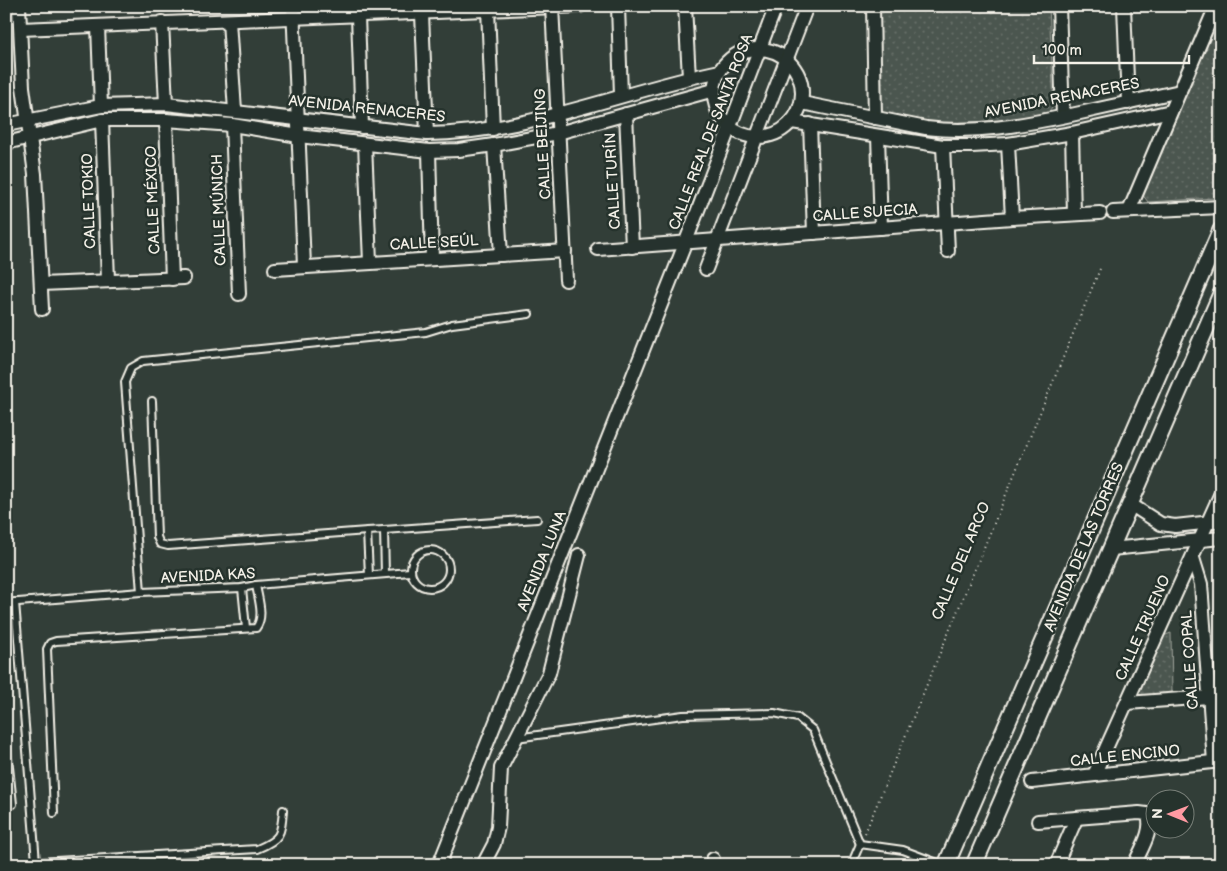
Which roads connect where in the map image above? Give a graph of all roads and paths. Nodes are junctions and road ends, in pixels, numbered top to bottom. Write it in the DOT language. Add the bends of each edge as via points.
graph roads {
  1 [pos="19,6"];
  2 [pos="580,6"];
  3 [pos="618,6"];
  4 [pos="685,6"];
  5 [pos="776,6"];
  6 [pos="807,6"];
  7 [pos="873,6"];
  8 [pos="1059,6"];
  9 [pos="1124,6"];
  10 [pos="1216,6"];
  11 [pos="552,7"];
  12 [pos="488,9"];
  13 [pos="294,12"];
  14 [pos="422,14"];
  15 [pos="358,16"];
  16 [pos="229,21"];
  17 [pos="162,22"];
  18 [pos="98,26"];
  19 [pos="21,29"];
  20 [pos="760,49"];
  21 [pos="788,60"];
  22 [pos="720,71"];
  23 [pos="689,77"];
  24 [pos="714,90"];
  25 [pos="1180,90"];
  26 [pos="621,96"];
  27 [pos="802,103"];
  28 [pos="1128,103"];
  29 [pos="166,104"];
  30 [pos="101,106"];
  31 [pos="235,111"];
  32 [pos="1171,111"];
  33 [pos="626,114"];
  34 [pos="557,115"];
  35 [pos="1063,116"];
  36 [pos="299,118"];
  37 [pos="875,118"];
  38 [pos="28,120"];
  39 [pos="102,120"];
  40 [pos="166,120"];
  41 [pos="792,122"];
  42 [pos="810,124"];
  43 [pos="6,125"];
  44 [pos="232,125"];
  45 [pos="362,127"];
  46 [pos="729,127"];
  47 [pos="493,129"];
  48 [pos="558,133"];
  49 [pos="1072,133"];
  50 [pos="427,134"];
  51 [pos="299,136"];
  52 [pos="878,136"];
  53 [pos="30,137"];
  54 [pos="757,138"];
  55 [pos="6,143"];
  56 [pos="365,144"];
  57 [pos="1008,144"];
  58 [pos="494,145"];
  59 [pos="943,146"];
  60 [pos="428,151"];
  61 [pos="1221,207"];
  62 [pos="1129,211"];
  63 [pos="1113,212"];
  64 [pos="1100,213"];
  65 [pos="1074,214"];
  66 [pos="1012,218"];
  67 [pos="946,224"];
  68 [pos="881,228"];
  69 [pos="1221,230"];
  70 [pos="814,233"];
  71 [pos="716,241"];
  72 [pos="685,244"];
  73 [pos="632,246"];
  74 [pos="598,249"];
  75 [pos="565,251"];
  76 [pos="948,251"];
  77 [pos="501,255"];
  78 [pos="432,259"];
  79 [pos="370,262"];
  80 [pos="304,266"];
  81 [pos="275,269"];
  82 [pos="676,269"];
  83 [pos="706,269"];
  84 [pos="1100,270"];
  85 [pos="108,280"];
  86 [pos="566,280"];
  87 [pos="41,284"];
  88 [pos="239,294"];
  89 [pos="1221,294"];
  90 [pos="42,309"];
  91 [pos="528,314"];
  92 [pos="152,401"];
  93 [pos="1221,493"];
  94 [pos="1130,504"];
  95 [pos="537,519"];
  96 [pos="1214,522"];
  97 [pos="368,530"];
  98 [pos="384,530"];
  99 [pos="1221,538"];
  100 [pos="1201,540"];
  101 [pos="1111,550"];
  102 [pos="579,555"];
  103 [pos="1193,558"];
  104 [pos="410,572"];
  105 [pos="385,574"];
  106 [pos="369,576"];
  107 [pos="256,585"];
  108 [pos="242,588"];
  109 [pos="141,592"];
  110 [pos="15,602"];
  111 [pos="6,603"];
  112 [pos="246,628"];
  113 [pos="1209,697"];
  114 [pos="1127,703"];
  115 [pos="516,738"];
  116 [pos="6,739"];
  117 [pos="1217,761"];
  118 [pos="1094,776"];
  119 [pos="1032,782"];
  120 [pos="14,804"];
  121 [pos="282,810"];
  122 [pos="54,813"];
  123 [pos="1076,819"];
  124 [pos="1038,821"];
  125 [pos="860,844"];
  126 [pos="36,862"];
  127 [pos="6,864"];
  128 [pos="439,865"];
  129 [pos="483,865"];
  130 [pos="851,865"];
  131 [pos="945,865"];
  132 [pos="974,865"];
  133 [pos="1056,865"];
  134 [pos="1134,865"];
  1 -- 19 [label="street"];
  2 -- 11 [label="street"];
  3 -- 26 [label="street"];
  4 -- 23 [label="street"];
  5 -- 20 [label="street, CALLE REAL DE SANTA ROSA"];
  6 -- 21 [label="street"];
  7 -- 37 [label="street"];
  8 -- 35 [label="street"];
  9 -- 28 [label="street"];
  10 -- 25 [label="street"];
  11 -- 12 [label="street"];
  11 -- 34 [label="street, CALLE BEIJING"];
  12 -- 14 [label="street"];
  12 -- 47 [label="street"];
  13 -- 15 [label="street"];
  13 -- 16 [label="street"];
  13 -- 36 [label="street"];
  14 -- 15 [label="street"];
  14 -- 50 [label="street"];
  15 -- 45 [label="street"];
  16 -- 17 [label="street"];
  16 -- 31 [label="street"];
  17 -- 18 [label="street"];
  17 -- 29 [label="street"];
  18 -- 19 [label="street"];
  18 -- 30 [label="street"];
  19 -- 38 [label="street" via="23,88"];
  20 -- 21 [label="street"];
  20 -- 22 [label="street" via="737,54"];
  20 -- 46 [label="street, CALLE REAL DE SANTA ROSA"];
  21 -- 27 [label="street" via="802,84"];
  21 -- 54 [label="street"];
  22 -- 23 [label="street, AVENIDA RENACERES"];
  22 -- 24 [label="street"];
  23 -- 26 [label="street, AVENIDA RENACERES"];
  24 -- 33 [label="street"];
  24 -- 46 [label="street" via="715,104"];
  25 -- 28 [label="street, AVENIDA RENACERES"];
  25 -- 32 [label="street"];
  26 -- 34 [label="street, AVENIDA RENACERES"];
  27 -- 37 [label="street, AVENIDA RENACERES"];
  27 -- 41 [label="street"];
  28 -- 35 [label="street, AVENIDA RENACERES"];
  29 -- 30 [label="street, AVENIDA RENACERES"];
  29 -- 31 [label="street, AVENIDA RENACERES"];
  30 -- 38 [label="street, AVENIDA RENACERES"];
  31 -- 36 [label="street, AVENIDA RENACERES"];
  32 -- 49 [label="street"];
  32 -- 62 [label="street"];
  33 -- 48 [label="street"];
  33 -- 73 [label="street, CALLE TURÍN"];
  34 -- 47 [label="street, AVENIDA RENACERES"];
  34 -- 48 [label="street, CALLE BEIJING"];
  35 -- 37 [label="street, AVENIDA RENACERES" via="984,130 945,130"];
  36 -- 45 [label="street, AVENIDA RENACERES"];
  36 -- 51 [label="street"];
  38 -- 43 [label="street, AVENIDA RENACERES"];
  38 -- 53 [label="street"];
  39 -- 40 [label="street"];
  39 -- 53 [label="street"];
  39 -- 85 [label="street, CALLE TOKIO"];
  40 -- 44 [label="street"];
  40 -- 85 [label="street, CALLE MÉXICO" via="178,278"];
  41 -- 42 [label="street"];
  41 -- 54 [label="street" via="770,136"];
  42 -- 52 [label="street"];
  42 -- 70 [label="street"];
  44 -- 51 [label="street"];
  44 -- 88 [label="street, CALLE MÚNICH"];
  45 -- 50 [label="street, AVENIDA RENACERES"];
  46 -- 54 [label="street"];
  46 -- 72 [label="street, CALLE REAL DE SANTA ROSA"];
  47 -- 50 [label="street, AVENIDA RENACERES"];
  48 -- 58 [label="street"];
  48 -- 75 [label="street, CALLE BEIJING"];
  49 -- 57 [label="street"];
  49 -- 65 [label="street"];
  51 -- 56 [label="street"];
  51 -- 80 [label="street"];
  52 -- 59 [label="street"];
  52 -- 68 [label="street"];
  53 -- 55 [label="street"];
  53 -- 87 [label="street"];
  54 -- 71 [label="street"];
  56 -- 60 [label="street"];
  56 -- 79 [label="street"];
  57 -- 59 [label="street"];
  57 -- 66 [label="street"];
  58 -- 60 [label="street"];
  58 -- 77 [label="street"];
  59 -- 67 [label="street"];
  60 -- 78 [label="street"];
  61 -- 62 [label="street"];
  62 -- 63 [label="street"];
  64 -- 65 [label="street, CALLE SUECIA"];
  65 -- 66 [label="street, CALLE SUECIA"];
  66 -- 67 [label="street, CALLE SUECIA"];
  67 -- 68 [label="street, CALLE SUECIA"];
  67 -- 76 [label="street"];
  68 -- 70 [label="street, CALLE SUECIA"];
  69 -- 131 [label="street, AVENIDA DE LAS TORRES"];
  70 -- 71 [label="street, CALLE SUECIA"];
  71 -- 72 [label="street, CALLE SUECIA"];
  71 -- 83 [label="street"];
  72 -- 73 [label="street, CALLE SUECIA"];
  72 -- 82 [label="street, CALLE REAL DE SANTA ROSA"];
  73 -- 74 [label="street, CALLE SUECIA"];
  75 -- 77 [label="street, CALLE SEÚL"];
  75 -- 86 [label="street, CALLE BEIJING"];
  77 -- 78 [label="street, CALLE SEÚL"];
  78 -- 79 [label="street, CALLE SEÚL"];
  79 -- 80 [label="street, CALLE SEÚL"];
  80 -- 81 [label="street, CALLE SEÚL"];
  82 -- 128 [label="street, AVENIDA LUNA"];
  84 -- 125 [label="path, CALLE DEL ARCO"];
  85 -- 87 [label="street"];
  87 -- 90 [label="street"];
  89 -- 94 [label="street, AVENIDA DE LAS TORRES"];
  91 -- 109 [label="lane" via="452,324 426,332 143,361 131,368 125,382"];
  92 -- 97 [label="lane" via="157,537 160,544 168,546"];
  93 -- 96 [label="street, CALLE TRUENO"];
  94 -- 96 [label="street" via="1161,524 1175,526"];
  94 -- 101 [label="street, AVENIDA DE LAS TORRES"];
  95 -- 98 [label="lane"];
  96 -- 100 [label="street, CALLE TRUENO"];
  97 -- 98 [label="lane"];
  97 -- 106 [label="lane"];
  98 -- 105 [label="lane"];
  99 -- 100 [label="street"];
  100 -- 101 [label="street"];
  100 -- 103 [label="street, CALLE TRUENO"];
  101 -- 132 [label="street, AVENIDA DE LAS TORRES"];
  102 -- 115 [label="street" via="549,673"];
  103 -- 113 [label="street, CALLE COPAL" via="1201,584"];
  103 -- 114 [label="street, CALLE TRUENO"];
  104 -- 104 [label="lane" via="413,559 424,551 437,551 446,560 448,573 442,585 429,589 417,584"];
  104 -- 105 [label="lane, AVENIDA KAS"];
  105 -- 106 [label="lane, AVENIDA KAS"];
  106 -- 107 [label="lane, AVENIDA KAS"];
  107 -- 108 [label="lane, AVENIDA KAS"];
  107 -- 112 [label="lane" via="261,618 256,628"];
  108 -- 109 [label="lane, AVENIDA KAS"];
  108 -- 112 [label="lane"];
  109 -- 110 [label="lane, AVENIDA KAS"];
  110 -- 111 [label="lane, AVENIDA KAS"];
  110 -- 126 [label="lane"];
  112 -- 122 [label="lane" via="56,641 50,644 47,650"];
  113 -- 114 [label="street"];
  113 -- 117 [label="street, CALLE COPAL"];
  114 -- 118 [label="street, CALLE TRUENO"];
  115 -- 125 [label="lane" via="682,715 774,712 798,718 813,730"];
  115 -- 129 [label="street" via="501,768 498,827 494,844"];
  116 -- 120 [label="lane"];
  117 -- 118 [label="street, CALLE ENCINO"];
  118 -- 119 [label="street, CALLE ENCINO"];
  121 -- 126 [label="lane" via="282,831 272,843 257,849"];
  123 -- 124 [label="street"];
  123 -- 133 [label="street"];
  123 -- 134 [label="street" via="1147,814 1149,829"];
  125 -- 130 [label="lane"];
  125 -- 131 [label="lane" via="903,850"];
  126 -- 127 [label="lane"];
}
